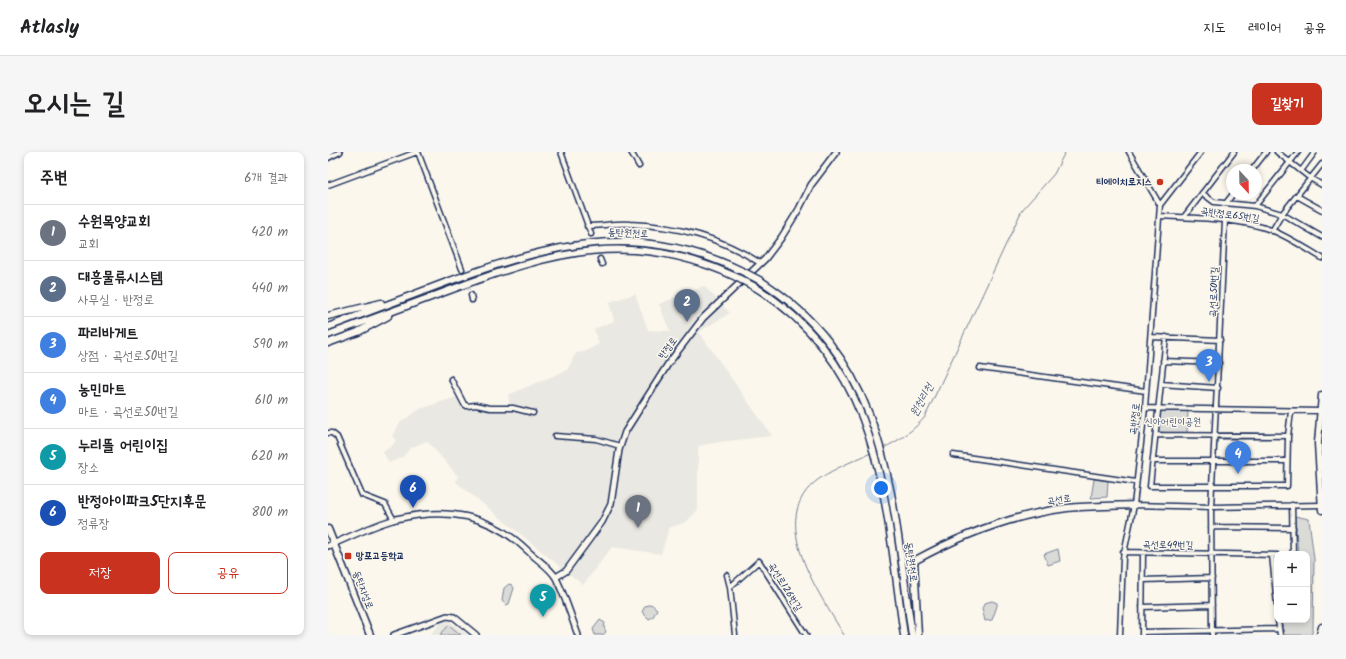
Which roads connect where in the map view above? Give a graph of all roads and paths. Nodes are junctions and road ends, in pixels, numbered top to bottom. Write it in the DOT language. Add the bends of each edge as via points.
graph roads {
  1 [pos="340,152"];
  2 [pos="417,152"];
  3 [pos="561,152"];
  4 [pos="632,152"];
  5 [pos="836,152"];
  6 [pos="1129,152"];
  7 [pos="1201,152"];
  8 [pos="1234,152"];
  9 [pos="1266,152"];
  10 [pos="1277,152"];
  11 [pos="1298,152"];
  12 [pos="1315,152"];
  13 [pos="328,158"];
  14 [pos="1290,163"];
  15 [pos="1257,164"];
  16 [pos="1322,164"];
  17 [pos="639,166"];
  18 [pos="1301,171"];
  19 [pos="1310,178"];
  20 [pos="328,185"];
  21 [pos="1322,185"];
  22 [pos="1202,193"];
  23 [pos="1297,196"];
  24 [pos="1228,200"];
  25 [pos="1226,203"];
  26 [pos="1160,205"];
  27 [pos="1255,206"];
  28 [pos="1322,210"];
  29 [pos="1282,214"];
  30 [pos="1161,216"];
  31 [pos="1184,217"];
  32 [pos="1225,221"];
  33 [pos="587,226"];
  34 [pos="1272,231"];
  35 [pos="591,234"];
  36 [pos="1322,237"];
  37 [pos="1322,258"];
  38 [pos="600,259"];
  39 [pos="760,263"];
  40 [pos="602,264"];
  41 [pos="462,269"];
  42 [pos="471,294"];
  43 [pos="404,298"];
  44 [pos="472,300"];
  45 [pos="408,306"];
  46 [pos="328,316"];
  47 [pos="328,327"];
  48 [pos="328,335"];
  49 [pos="1150,337"];
  50 [pos="1166,337"];
  51 [pos="1220,340"];
  52 [pos="328,343"];
  53 [pos="1163,361"];
  54 [pos="1219,363"];
  55 [pos="980,368"];
  56 [pos="451,379"];
  57 [pos="1161,384"];
  58 [pos="1218,388"];
  59 [pos="1146,392"];
  60 [pos="1322,395"];
  61 [pos="1145,408"];
  62 [pos="1158,409"];
  63 [pos="1217,411"];
  64 [pos="1291,411"];
  65 [pos="1320,411"];
  66 [pos="533,413"];
  67 [pos="328,433"];
  68 [pos="555,436"];
  69 [pos="1156,436"];
  70 [pos="1215,436"];
  71 [pos="1288,436"];
  72 [pos="620,446"];
  73 [pos="953,455"];
  74 [pos="1153,461"];
  75 [pos="1214,461"];
  76 [pos="1287,461"];
  77 [pos="1136,482"];
  78 [pos="1212,486"];
  79 [pos="1134,505"];
  80 [pos="1292,505"];
  81 [pos="1322,505"];
  82 [pos="1211,507"];
  83 [pos="1322,510"];
  84 [pos="394,520"];
  85 [pos="1211,527"];
  86 [pos="1293,528"];
  87 [pos="328,529"];
  88 [pos="331,545"];
  89 [pos="1294,551"];
  90 [pos="1123,552"];
  91 [pos="1143,553"];
  92 [pos="1212,554"];
  93 [pos="1274,555"];
  94 [pos="727,575"];
  95 [pos="556,577"];
  96 [pos="1212,578"];
  97 [pos="1143,580"];
  98 [pos="730,587"];
  99 [pos="1212,605"];
  100 [pos="1142,607"];
  101 [pos="1278,623"];
  102 [pos="1322,627"];
  103 [pos="1279,629"];
  104 [pos="1212,633"];
  105 [pos="1142,634"];
  106 [pos="370,635"];
  107 [pos="394,635"];
  108 [pos="476,635"];
  109 [pos="578,635"];
  110 [pos="735,635"];
  111 [pos="806,635"];
  112 [pos="904,635"];
  113 [pos="912,635"];
  114 [pos="918,635"];
  115 [pos="1120,635"];
  116 [pos="1280,635"];
  117 [pos="1320,635"];
  1 -- 13 [label="street"];
  2 -- 20 [label="street"];
  2 -- 41 [label="street"];
  3 -- 33 [label="street"];
  4 -- 17 [label="street"];
  5 -- 39 [label="street, 반정로" via="811,185 781,238"];
  6 -- 26 [label="street, 곡반정로"];
  7 -- 26 [label="street"];
  8 -- 22 [label="street, 곡반정로65번길"];
  9 -- 15 [label="street"];
  10 -- 14 [label="street"];
  11 -- 14 [label="street"];
  12 -- 18 [label="street"];
  14 -- 18 [label="street"];
  14 -- 27 [label="street"];
  16 -- 19 [label="street"];
  18 -- 19 [label="street"];
  19 -- 21 [label="street"];
  19 -- 23 [label="street"];
  22 -- 25 [label="street" via="1214,202"];
  22 -- 31 [label="street, 곡반정로65번길"];
  23 -- 28 [label="street"];
  23 -- 29 [label="street"];
  24 -- 25 [label="street"];
  25 -- 27 [label="street"];
  26 -- 30 [label="street, 곡반정로"];
  27 -- 29 [label="street"];
  29 -- 34 [label="street"];
  29 -- 36 [label="street"];
  30 -- 31 [label="street, 곡반정로65번길"];
  30 -- 49 [label="street, 곡반정로"];
  31 -- 32 [label="street, 곡반정로65번길"];
  32 -- 34 [label="street, 곡반정로65번길"];
  32 -- 51 [label="street, 곡선로50번길"];
  33 -- 35 [label="street"];
  33 -- 39 [label="street" via="630,224 687,232 710,238"];
  34 -- 37 [label="street, 곡반정로65번길"];
  38 -- 40 [label="street"];
  39 -- 72 [label="street, 반정로" via="702,318 639,409"];
  42 -- 44 [label="street"];
  43 -- 46 [label="main road"];
  43 -- 47 [label="main road, 동탄원천로"];
  43 -- 113 [label="main road, 동탄원천로, bridge" via="506,261 552,249 588,243 626,241 692,251 761,281 789,302 831,345 852,375 869,413 883,457 890,492"];
  45 -- 48 [label="main road, 동탄원천로"];
  45 -- 52 [label="main road" via="358,332"];
  45 -- 112 [label="main road, 동탄원천로, bridge" via="531,262 590,250 629,249 667,253 702,262 755,287 782,305 824,348 845,378 862,416 876,460 883,495"];
  49 -- 50 [label="street"];
  49 -- 59 [label="street, 곡반정로"];
  50 -- 51 [label="street"];
  50 -- 53 [label="street"];
  51 -- 54 [label="street, 곡선로50번길"];
  53 -- 54 [label="street"];
  53 -- 57 [label="street"];
  54 -- 58 [label="street, 곡선로50번길"];
  55 -- 59 [label="street"];
  56 -- 66 [label="street" via="467,406 514,408"];
  57 -- 58 [label="street"];
  57 -- 62 [label="street"];
  58 -- 63 [label="street, 곡선로50번길"];
  59 -- 61 [label="street, 곡반정로"];
  60 -- 65 [label="main road"];
  61 -- 62 [label="street"];
  61 -- 77 [label="street, 곡반정로"];
  62 -- 63 [label="street"];
  62 -- 69 [label="street"];
  63 -- 64 [label="street"];
  63 -- 70 [label="street, 곡선로50번길"];
  64 -- 65 [label="street"];
  64 -- 71 [label="street"];
  65 -- 81 [label="main road" via="1318,443"];
  67 -- 84 [label="street" via="332,432 337,437 362,495 385,504"];
  68 -- 72 [label="street" via="596,439"];
  69 -- 70 [label="street"];
  69 -- 74 [label="street"];
  70 -- 71 [label="street"];
  70 -- 75 [label="street, 곡선로50번길"];
  71 -- 76 [label="street"];
  72 -- 95 [label="street, 반정로" via="610,504 602,522 566,571"];
  73 -- 77 [label="street"];
  74 -- 75 [label="street"];
  74 -- 78 [label="street" via="1150,486"];
  75 -- 76 [label="street"];
  75 -- 78 [label="street, 곡선로50번길"];
  76 -- 78 [label="street" via="1287,486"];
  77 -- 79 [label="street, 곡반정로"];
  78 -- 82 [label="street, 곡선로50번길"];
  79 -- 82 [label="street, 곡선로"];
  79 -- 90 [label="street, 곡반정로"];
  79 -- 114 [label="main road, 곡선로" via="1066,508 1010,520 944,544 913,562"];
  80 -- 81 [label="street, 곡선로"];
  80 -- 82 [label="street, 곡선로"];
  80 -- 86 [label="street"];
  81 -- 83 [label="main road"];
  82 -- 85 [label="street"];
  84 -- 88 [label="street"];
  84 -- 95 [label="street" via="438,513 490,523 514,537"];
  85 -- 86 [label="street"];
  85 -- 92 [label="street"];
  86 -- 89 [label="street"];
  87 -- 88 [label="main road, 동탄지성로"];
  88 -- 106 [label="main road, 동탄지성로"];
  90 -- 91 [label="street, 곡선로49번길"];
  90 -- 115 [label="street, 곡반정로"];
  91 -- 92 [label="street, 곡선로49번길"];
  91 -- 97 [label="street"];
  92 -- 93 [label="street, 곡선로49번길"];
  92 -- 96 [label="street"];
  94 -- 98 [label="street"];
  95 -- 109 [label="street"];
  96 -- 97 [label="street"];
  96 -- 99 [label="street"];
  97 -- 100 [label="street"];
  98 -- 110 [label="street"];
  98 -- 111 [label="street, 곡선로126번길" via="759,561"];
  99 -- 100 [label="street"];
  99 -- 104 [label="street"];
  100 -- 105 [label="street"];
  101 -- 103 [label="street"];
  102 -- 117 [label="main road"];
  103 -- 104 [label="street"];
  103 -- 116 [label="street"];
  104 -- 105 [label="street"];
  107 -- 108 [label="street" via="447,616 454,617"];
}
